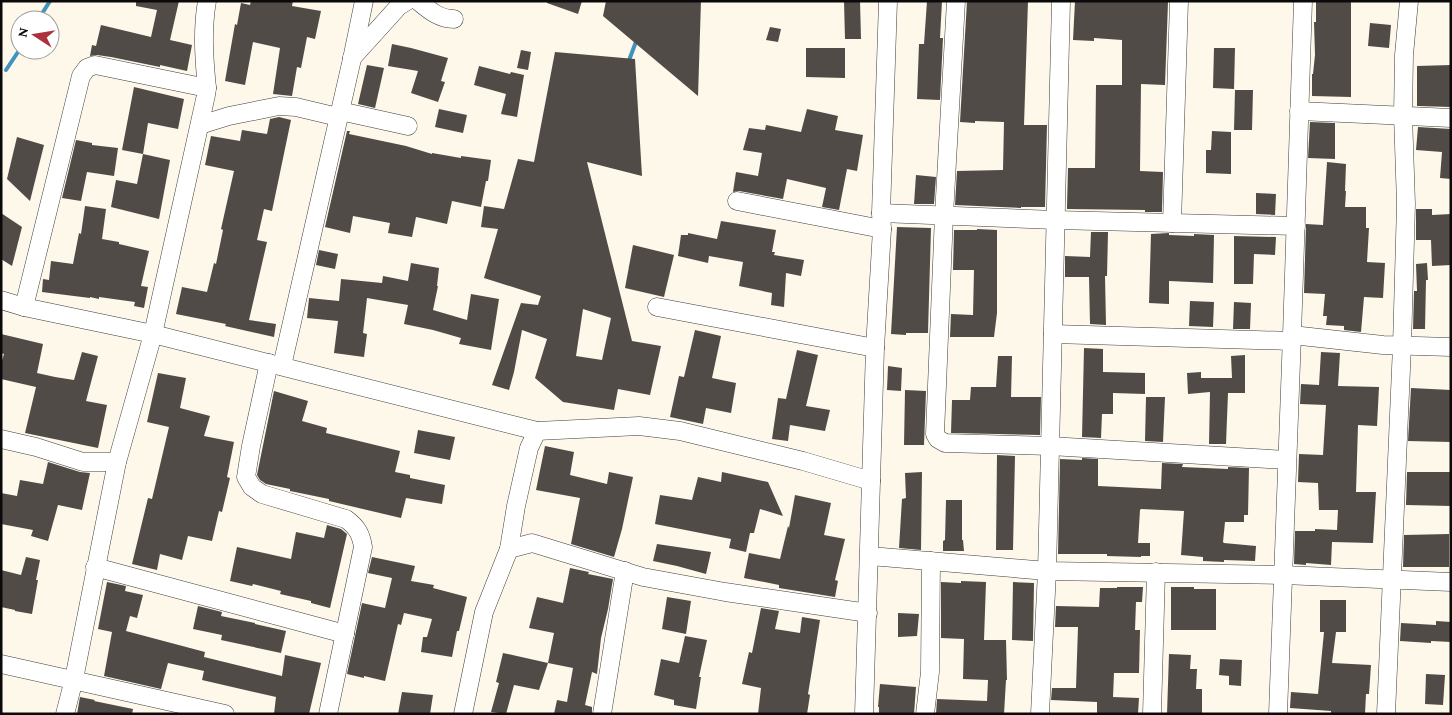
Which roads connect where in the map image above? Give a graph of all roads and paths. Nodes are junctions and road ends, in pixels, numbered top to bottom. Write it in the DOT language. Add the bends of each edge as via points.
graph roads {
  1 [pos="207,1"];
  2 [pos="364,1"];
  3 [pos="407,1"];
  4 [pos="418,1"];
  5 [pos="888,1"];
  6 [pos="956,1"];
  7 [pos="1062,1"];
  8 [pos="1179,1"];
  9 [pos="1303,1"];
  10 [pos="1409,1"];
  11 [pos="454,19"];
  12 [pos="352,59"];
  13 [pos="206,88"];
  14 [pos="1299,110"];
  15 [pos="339,114"];
  16 [pos="1403,115"];
  17 [pos="1451,118"];
  18 [pos="200,125"];
  19 [pos="408,126"];
  20 [pos="737,201"];
  21 [pos="944,216"];
  22 [pos="1056,220"];
  23 [pos="882,221"];
  24 [pos="1172,223"];
  25 [pos="1296,226"];
  26 [pos="1,300"];
  27 [pos="24,307"];
  28 [pos="657,307"];
  29 [pos="152,334"];
  30 [pos="1053,334"];
  31 [pos="1292,338"];
  32 [pos="1402,346"];
  33 [pos="1451,347"];
  34 [pos="876,348"];
  35 [pos="276,364"];
  36 [pos="537,431"];
  37 [pos="1,439"];
  38 [pos="1050,446"];
  39 [pos="1287,460"];
  40 [pos="117,462"];
  41 [pos="871,481"];
  42 [pos="509,549"];
  43 [pos="870,556"];
  44 [pos="931,561"];
  45 [pos="95,567"];
  46 [pos="625,571"];
  47 [pos="1046,571"];
  48 [pos="1156,572"];
  49 [pos="1283,576"];
  50 [pos="1392,579"];
  51 [pos="1451,582"];
  52 [pos="868,613"];
  53 [pos="345,634"];
  54 [pos="1,664"];
  55 [pos="74,679"];
  56 [pos="203,711"];
  57 [pos="64,714"];
  58 [pos="225,714"];
  59 [pos="328,714"];
  60 [pos="463,714"];
  61 [pos="602,714"];
  62 [pos="864,714"];
  63 [pos="925,714"];
  64 [pos="1040,714"];
  65 [pos="1152,714"];
  66 [pos="1278,714"];
  67 [pos="1386,714"];
  1 -- 13 [label="street" via="203,37"];
  2 -- 12 [label="street"];
  3 -- 12 [label="street"];
  4 -- 11 [label="street" via="439,17"];
  5 -- 23 [label="street"];
  6 -- 21 [label="street"];
  7 -- 22 [label="street"];
  8 -- 24 [label="street"];
  9 -- 14 [label="street"];
  10 -- 16 [label="street"];
  12 -- 15 [label="street"];
  13 -- 18 [label="street"];
  13 -- 27 [label="street" via="95,65 87,68 81,76"];
  14 -- 16 [label="street"];
  14 -- 25 [label="street"];
  15 -- 18 [label="street" via="279,106"];
  15 -- 19 [label="street"];
  15 -- 35 [label="street"];
  16 -- 17 [label="street"];
  16 -- 32 [label="street" via="1406,204"];
  18 -- 29 [label="street"];
  20 -- 23 [label="street"];
  21 -- 22 [label="street"];
  21 -- 23 [label="street"];
  21 -- 38 [label="street" via="935,434 945,442"];
  22 -- 24 [label="street"];
  22 -- 30 [label="street"];
  23 -- 34 [label="street"];
  24 -- 25 [label="street"];
  25 -- 31 [label="street"];
  26 -- 27 [label="street"];
  27 -- 29 [label="street"];
  28 -- 34 [label="street"];
  29 -- 35 [label="street"];
  29 -- 40 [label="street"];
  30 -- 31 [label="street"];
  30 -- 38 [label="street"];
  31 -- 32 [label="street"];
  31 -- 39 [label="street"];
  32 -- 33 [label="street"];
  32 -- 50 [label="street"];
  34 -- 41 [label="street"];
  35 -- 36 [label="street"];
  35 -- 53 [label="street" via="251,446 246,477 262,494 346,519 356,525 363,547"];
  36 -- 41 [label="street" via="639,426 680,431"];
  36 -- 42 [label="street" via="529,448"];
  37 -- 40 [label="street" via="84,462"];
  38 -- 39 [label="street"];
  38 -- 47 [label="street"];
  39 -- 49 [label="street"];
  40 -- 45 [label="street"];
  41 -- 43 [label="street"];
  42 -- 46 [label="street" via="532,543"];
  42 -- 60 [label="street" via="484,612"];
  43 -- 44 [label="street"];
  43 -- 52 [label="street"];
  44 -- 47 [label="street"];
  44 -- 63 [label="street" via="930,672"];
  45 -- 53 [label="street"];
  45 -- 55 [label="street"];
  46 -- 52 [label="street" via="725,592"];
  46 -- 61 [label="street"];
  47 -- 48 [label="street"];
  47 -- 64 [label="street"];
  48 -- 49 [label="street"];
  48 -- 65 [label="street"];
  49 -- 50 [label="street"];
  49 -- 66 [label="street"];
  50 -- 51 [label="street"];
  50 -- 67 [label="street"];
  52 -- 62 [label="street"];
  53 -- 59 [label="street"];
  54 -- 55 [label="street"];
  55 -- 56 [label="street"];
  55 -- 57 [label="street"];
  56 -- 58 [label="street"];
}
